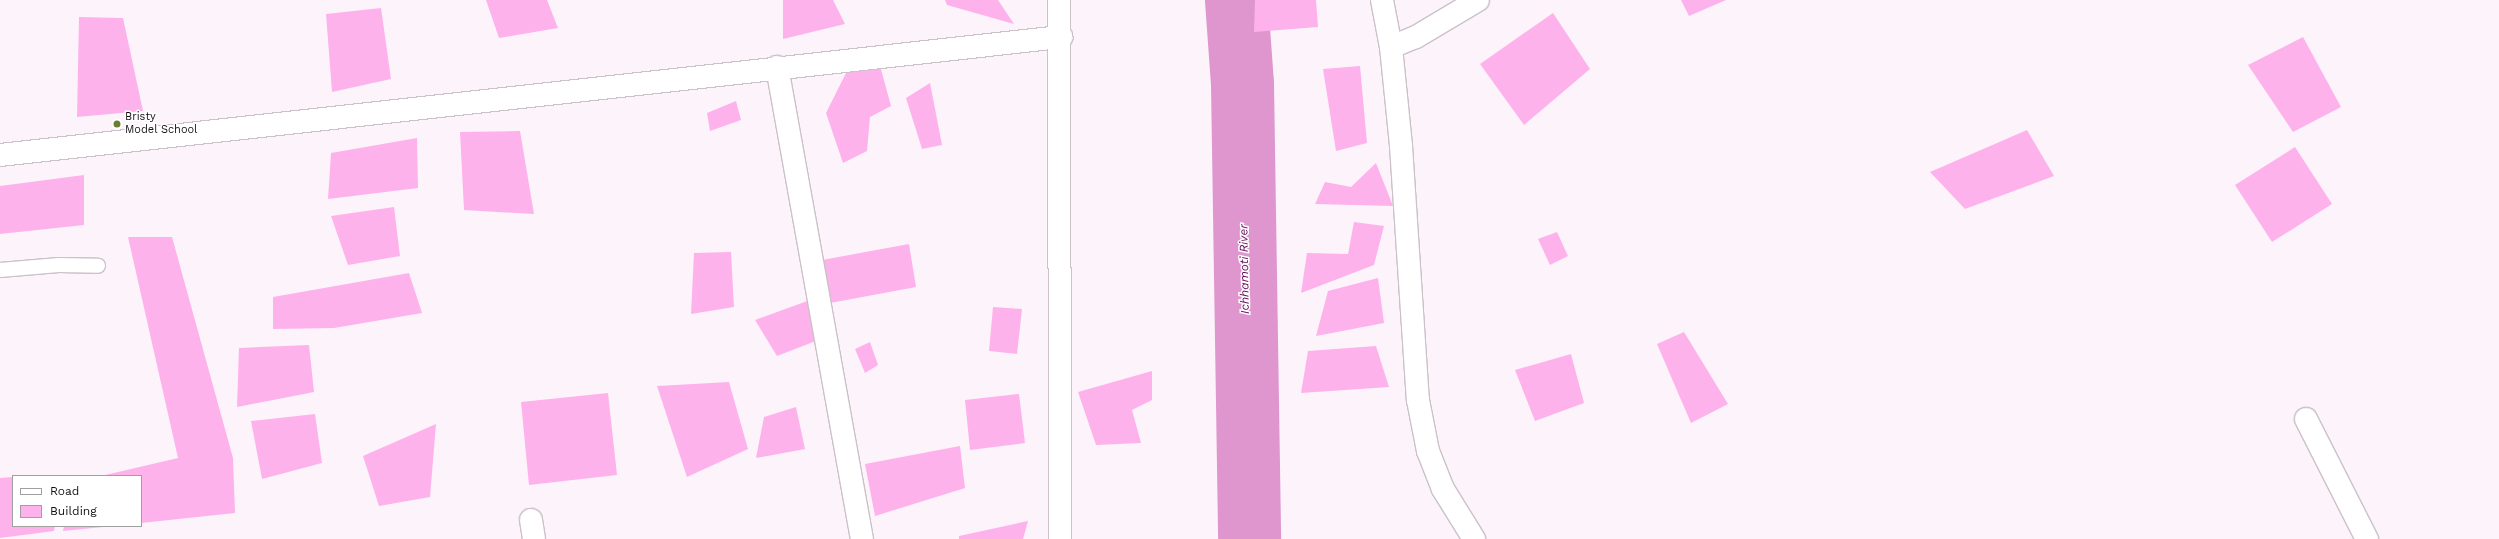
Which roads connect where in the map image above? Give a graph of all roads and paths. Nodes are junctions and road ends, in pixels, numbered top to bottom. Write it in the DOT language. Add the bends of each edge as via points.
graph roads {
  1 [pos="1059,0"];
  2 [pos="1382,0"];
  3 [pos="1478,0"];
  4 [pos="1061,37"];
  5 [pos="1391,47"];
  6 [pos="778,67"];
  7 [pos="0,155"];
  8 [pos="98,266"];
  9 [pos="0,270"];
  10 [pos="2306,419"];
  11 [pos="862,539"];
  12 [pos="1060,539"];
  13 [pos="1474,539"];
  14 [pos="2367,539"];
  1 -- 4 [label="street"];
  2 -- 5 [label="street"];
  3 -- 5 [label="street" via="1416,38"];
  4 -- 6 [label="street"];
  4 -- 12 [label="street"];
  5 -- 13 [label="street" via="1401,146 1405,250 1416,349 1418,400 1428,450 1443,489"];
  6 -- 7 [label="street"];
  6 -- 11 [label="street"];
  8 -- 9 [label="lane" via="59,265"];
  10 -- 14 [label="street"];
}
